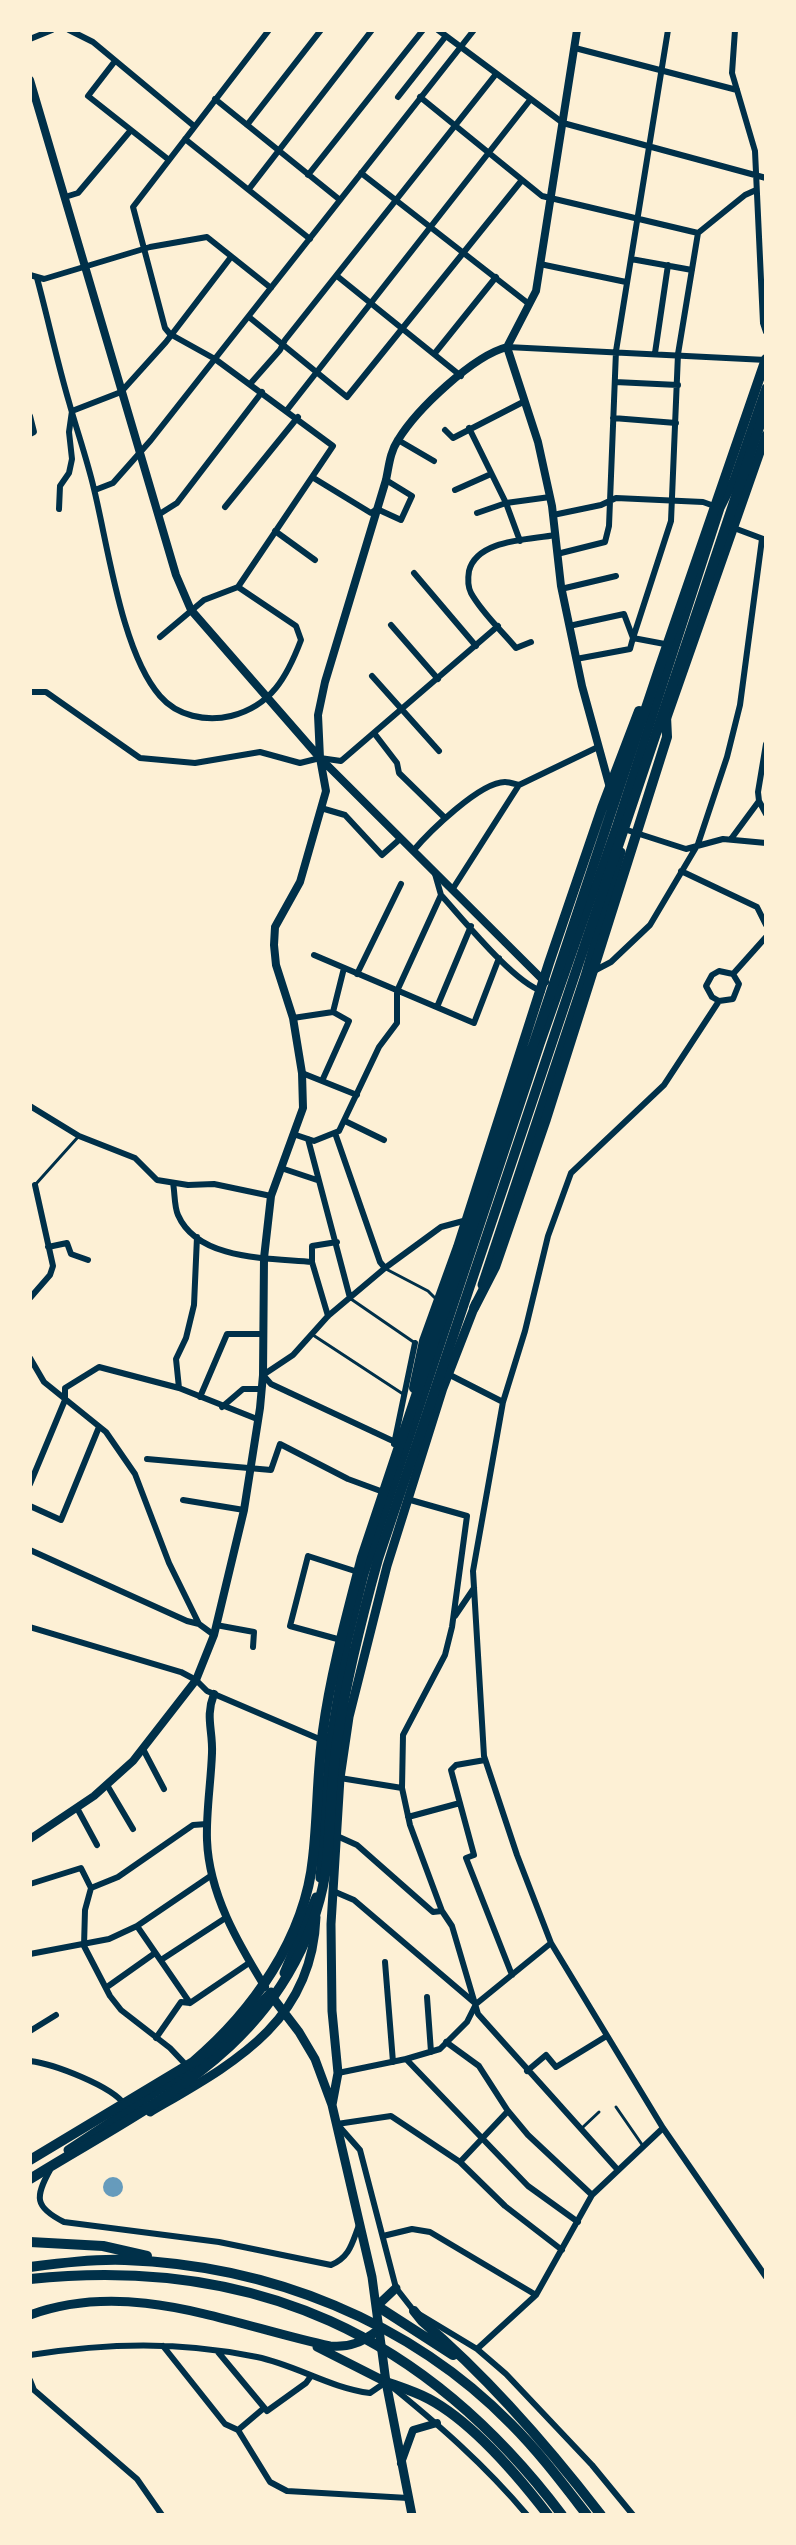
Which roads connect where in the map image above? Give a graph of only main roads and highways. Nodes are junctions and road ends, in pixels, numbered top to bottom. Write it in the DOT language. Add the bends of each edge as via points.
graph roads {
  1 [pos="766,359"];
  2 [pos="766,388"];
  3 [pos="766,407"];
  4 [pos="766,435"];
  5 [pos="734,480"];
  6 [pos="746,492"];
  7 [pos="660,666"];
  8 [pos="666,707"];
  9 [pos="582,927"];
  10 [pos="598,932"];
  11 [pos="557,993"];
  12 [pos="573,1012"];
  13 [pos="474,1308"];
  14 [pos="439,1345"];
  15 [pos="448,1374"];
  16 [pos="404,1447"];
  17 [pos="349,1717"];
  18 [pos="334,1721"];
  19 [pos="327,1768"];
  20 [pos="341,1773"];
  21 [pos="317,1894"];
  22 [pos="269,1994"];
  23 [pos="284,2015"];
  24 [pos="332,2105"];
  25 [pos="30,2160"];
  26 [pos="30,2179"];
  27 [pos="30,2242"];
  28 [pos="185,2265"];
  29 [pos="30,2267"];
  30 [pos="30,2279"];
  31 [pos="393,2292"];
  32 [pos="58,2304"];
  33 [pos="377,2306"];
  34 [pos="30,2308"];
  35 [pos="414,2311"];
  36 [pos="30,2315"];
  37 [pos="377,2331"];
  38 [pos="304,2340"];
  39 [pos="474,2372"];
  40 [pos="386,2382"];
  41 [pos="437,2423"];
  42 [pos="401,2463"];
  43 [pos="412,2515"];
  44 [pos="548,2515"];
  45 [pos="562,2515"];
  46 [pos="587,2515"];
  47 [pos="601,2515"];
  1 -- 7 [label="highway"];
  2 -- 5 [label="main road"];
  3 -- 8 [label="highway"];
  4 -- 6 [label="main road"];
  5 -- 6 [label="main road" via="738,489"];
  5 -- 9 [label="main road" via="720,508"];
  6 -- 10 [label="main road" via="627,830"];
  7 -- 16 [label="highway" via="630,730 602,808 424,1341"];
  7 -- 25 [label="highway" via="362,1557 334,1663 320,1753 314,1859 297,1919 264,1983 208,2049 193,2062"];
  8 -- 13 [label="highway" via="667,737 546,1119 495,1267"];
  8 -- 26 [label="highway" via="378,1559 354,1645 338,1734 327,1863 303,1947 263,2009 231,2045 197,2074"];
  9 -- 10 [label="main road"];
  9 -- 11 [label="main road"];
  10 -- 12 [label="main road"];
  11 -- 12 [label="main road"];
  11 -- 14 [label="main road"];
  12 -- 13 [label="main road"];
  13 -- 15 [label="main road"];
  14 -- 15 [label="main road" via="439,1364"];
  14 -- 16 [label="main road"];
  15 -- 17 [label="main road" via="387,1566"];
  16 -- 18 [label="main road" via="364,1574 347,1642"];
  17 -- 18 [label="main road" via="341,1728"];
  17 -- 20 [label="main road"];
  18 -- 19 [label="main road"];
  19 -- 20 [label="main road" via="336,1756"];
  19 -- 21 [label="main road"];
  20 -- 24 [label="main road" via="333,1891 332,2011 338,2073"];
  21 -- 22 [label="main road" via="284,1972"];
  21 -- 23 [label="main road" via="312,1960"];
  22 -- 23 [label="main road"];
  22 -- 26 [label="main road" via="220,2047 190,2071"];
  23 -- 24 [label="main road" via="315,2059"];
  23 -- 26 [label="main road" via="269,2033 223,2069"];
  24 -- 33 [label="main road"];
  27 -- 28 [label="highway" via="103,2246"];
  28 -- 29 [label="highway" via="123,2260"];
  28 -- 46 [label="highway" via="247,2276 303,2293 347,2310 402,2339 458,2377 511,2424"];
  30 -- 45 [label="highway" via="126,2275 198,2282 307,2310 364,2337 462,2404 540,2485"];
  31 -- 33 [label="main road"];
  32 -- 34 [label="main road"];
  32 -- 36 [label="main road"];
  32 -- 38 [label="main road" via="128,2300 200,2311"];
  33 -- 37 [label="main road"];
  33 -- 39 [label="highway"];
  35 -- 39 [label="highway"];
  37 -- 38 [label="main road" via="345,2347"];
  37 -- 40 [label="main road"];
  38 -- 40 [label="main road"];
  39 -- 47 [label="highway" via="553,2454"];
  40 -- 42 [label="main road"];
  40 -- 44 [label="highway" via="430,2399 479,2437"];
  41 -- 42 [label="main road" via="413,2430"];
  42 -- 43 [label="main road"];
}
